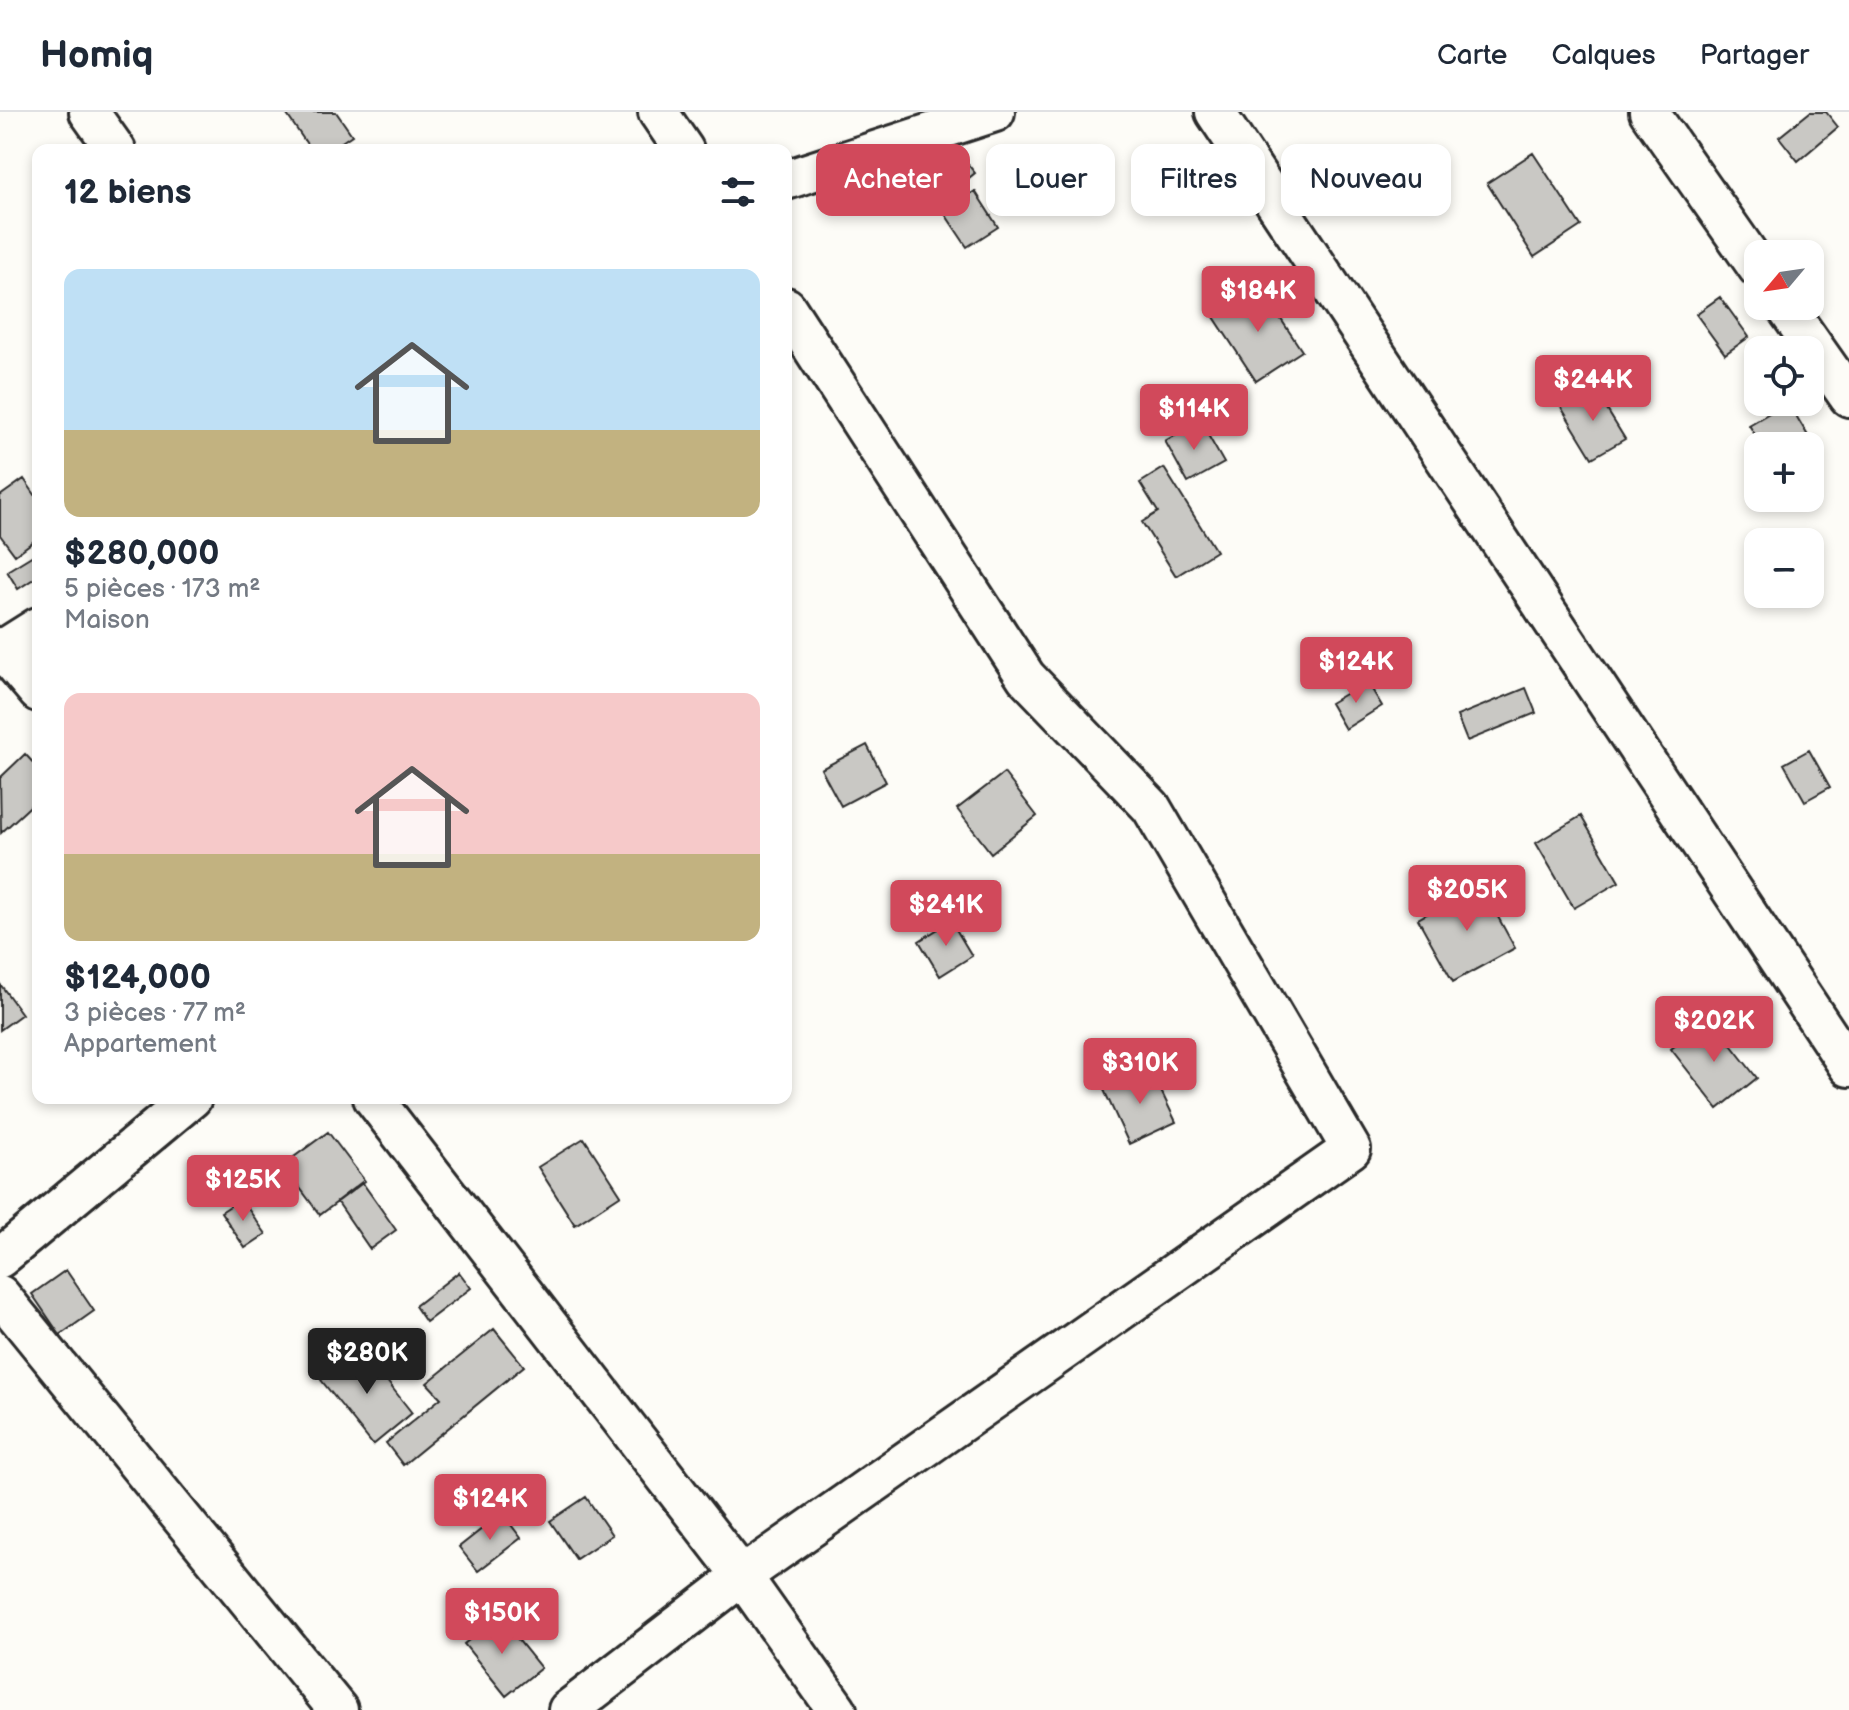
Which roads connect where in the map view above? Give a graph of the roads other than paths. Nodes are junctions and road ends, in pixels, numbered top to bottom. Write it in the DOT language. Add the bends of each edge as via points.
graph roads {
  1 [pos="89,112"];
  2 [pos="658,112"];
  3 [pos="995,112"];
  4 [pos="1215,112"];
  5 [pos="1649,112"];
  6 [pos="112,144"];
  7 [pos="680,144"];
  8 [pos="792,178"];
  9 [pos="1744,248"];
  10 [pos="792,316"];
  11 [pos="1795,320"];
  12 [pos="1849,397"];
  13 [pos="32,631"];
  14 [pos="1,649"];
  15 [pos="32,685"];
  16 [pos="1849,1067"];
  17 [pos="185,1104"];
  18 [pos="378,1104"];
  19 [pos="0,1258"];
  20 [pos="0,1295"];
  21 [pos="742,1576"];
  22 [pos="338,1710"];
  23 [pos="568,1710"];
  24 [pos="837,1710"];
  1 -- 6 [label="street"];
  2 -- 7 [label="street"];
  3 -- 8 [label="street"];
  4 -- 16 [label="street"];
  5 -- 9 [label="street"];
  10 -- 21 [label="street" via="1026,677 1151,807 1351,1149"];
  11 -- 12 [label="street"];
  13 -- 14 [label="street"];
  14 -- 15 [label="street"];
  17 -- 19 [label="street"];
  18 -- 21 [label="street"];
  20 -- 22 [label="street"];
  21 -- 23 [label="street"];
  21 -- 24 [label="street"];
}
